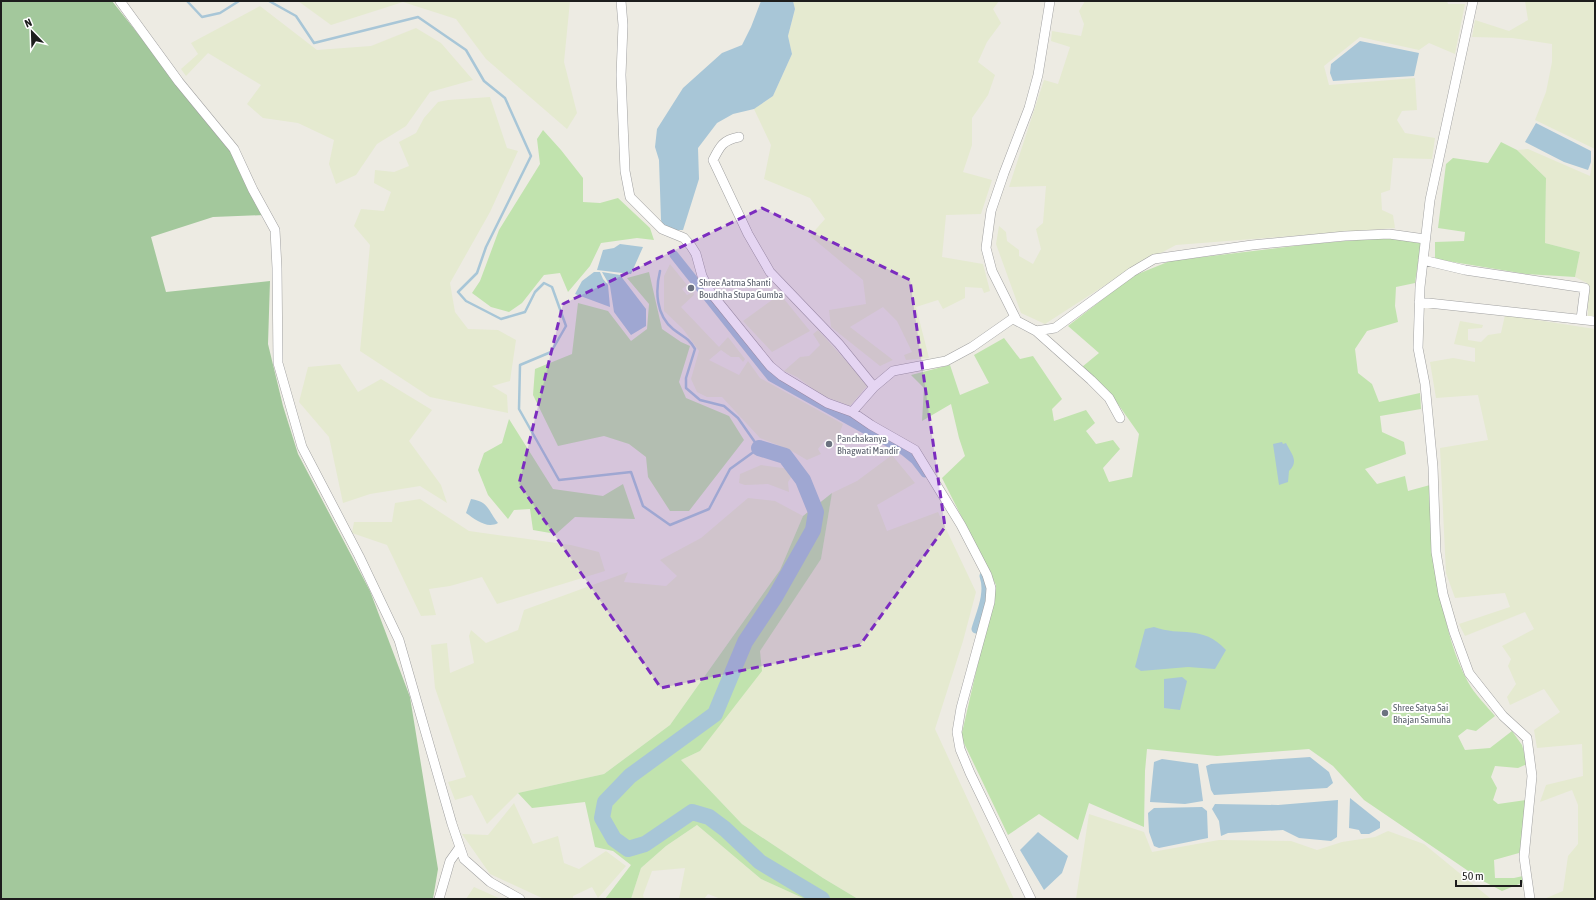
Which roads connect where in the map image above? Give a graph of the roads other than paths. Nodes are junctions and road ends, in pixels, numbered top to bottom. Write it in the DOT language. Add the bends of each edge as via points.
graph roads {
  1 [pos="120,1"];
  2 [pos="621,1"];
  3 [pos="1050,1"];
  4 [pos="1473,1"];
  5 [pos="739,137"];
  6 [pos="1425,239"];
  7 [pos="1423,260"];
  8 [pos="1419,302"];
  9 [pos="1015,317"];
  10 [pos="1581,319"];
  11 [pos="1595,321"];
  12 [pos="1036,330"];
  13 [pos="874,387"];
  14 [pos="852,412"];
  15 [pos="1120,418"];
  16 [pos="460,847"];
  17 [pos="439,899"];
  18 [pos="520,899"];
  19 [pos="1031,899"];
  20 [pos="1530,899"];
  1 -- 16 [label="street" via="179,82 234,149 275,230 278,363 288,401 302,447 399,640"];
  2 -- 14 [label="street" via="625,171 630,197 662,229 684,238 692,246 711,293 770,366 827,403"];
  3 -- 9 [label="street" via="1038,76 992,211 986,248 992,271"];
  4 -- 6 [label="street" via="1430,200"];
  5 -- 13 [label="street" via="730,138 725,142 713,160 748,234 770,272 839,344"];
  6 -- 7 [label="street"];
  6 -- 12 [label="street" via="1388,234 1345,236 1252,245 1154,259 1055,328"];
  7 -- 8 [label="street"];
  7 -- 10 [label="street" via="1465,270 1585,288"];
  8 -- 10 [label="street"];
  8 -- 20 [label="street" via="1418,348 1425,384 1433,467 1436,552 1443,594 1469,673 1503,716 1527,738 1532,776 1524,856"];
  9 -- 12 [label="street" via="1017,321"];
  9 -- 13 [label="street" via="972,347 946,361 893,371"];
  10 -- 11 [label="street"];
  12 -- 15 [label="street" via="1109,398"];
  13 -- 14 [label="street"];
  14 -- 19 [label="street" via="915,450 988,575 991,588 990,602 961,708 957,732 970,773"];
  16 -- 17 [label="street" via="450,861"];
  16 -- 18 [label="street" via="464,859 490,882"];
}
